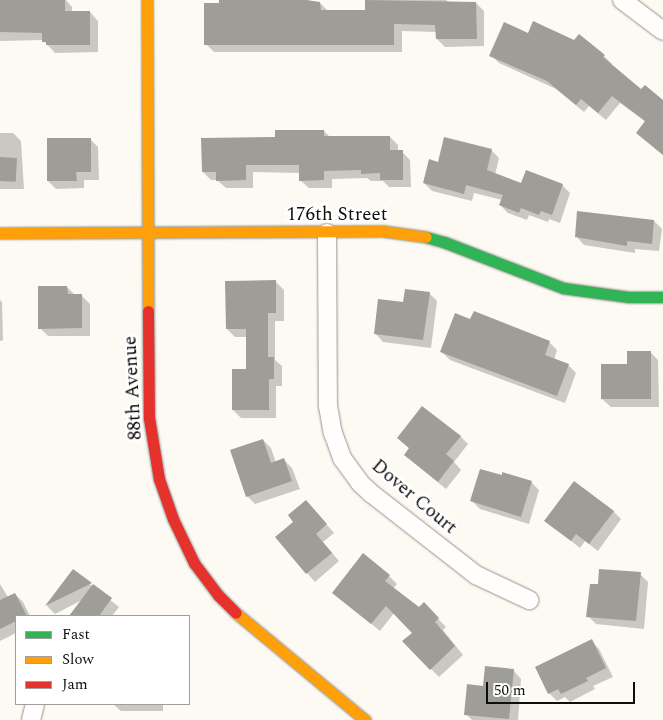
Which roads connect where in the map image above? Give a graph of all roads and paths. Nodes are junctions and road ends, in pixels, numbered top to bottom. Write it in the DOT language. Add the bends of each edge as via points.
graph roads {
  1 [pos="148,0"];
  2 [pos="622,0"];
  3 [pos="663,31"];
  4 [pos="147,232"];
  5 [pos="0,233"];
  6 [pos="327,233"];
  7 [pos="663,297"];
  8 [pos="530,600"];
  9 [pos="35,705"];
  10 [pos="31,720"];
  11 [pos="366,720"];
  1 -- 4 [label="street, 88th Avenue"];
  2 -- 3 [label="street"];
  4 -- 5 [label="street, 176th Street"];
  4 -- 6 [label="street, 176th Street"];
  4 -- 11 [label="street, 88th Avenue" via="149,418 158,479 173,519 194,563 242,620"];
  6 -- 7 [label="street, 176th Street" via="383,231 413,234 471,251 563,288 611,296"];
  6 -- 8 [label="street, Dover Court" via="328,406 342,458 372,494 476,575"];
  9 -- 10 [label="street"];
}
